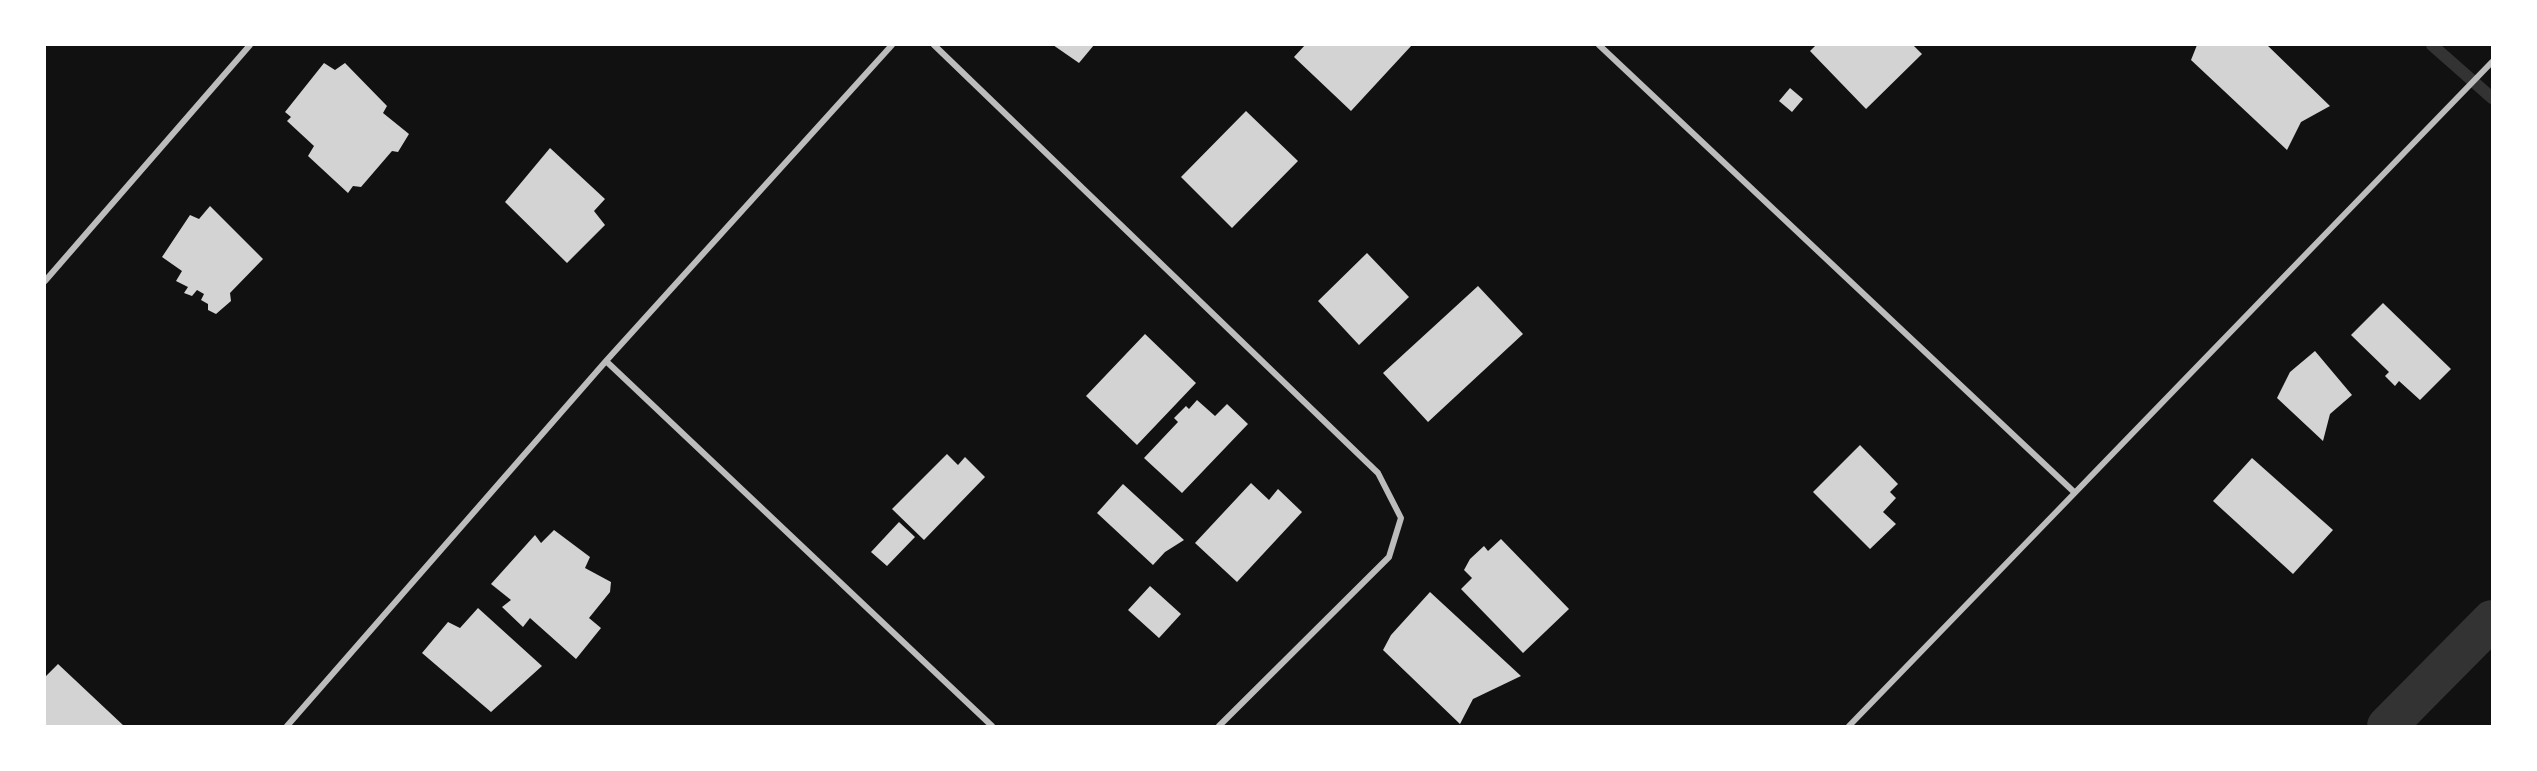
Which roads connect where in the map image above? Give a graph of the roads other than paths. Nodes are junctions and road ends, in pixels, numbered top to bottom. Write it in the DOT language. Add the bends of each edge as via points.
graph roads {
  1 [pos="250,45"];
  2 [pos="892,45"];
  3 [pos="934,45"];
  4 [pos="1599,45"];
  5 [pos="2492,62"];
  6 [pos="45,281"];
  7 [pos="606,361"];
  8 [pos="2074,492"];
  9 [pos="287,726"];
  10 [pos="992,726"];
  11 [pos="1219,726"];
  12 [pos="1849,726"];
  1 -- 6 [label="street"];
  2 -- 7 [label="street"];
  3 -- 11 [label="street" via="1378,473 1401,518 1389,557"];
  4 -- 8 [label="street"];
  5 -- 8 [label="street"];
  7 -- 9 [label="street"];
  7 -- 10 [label="street"];
  8 -- 12 [label="street"];
}
